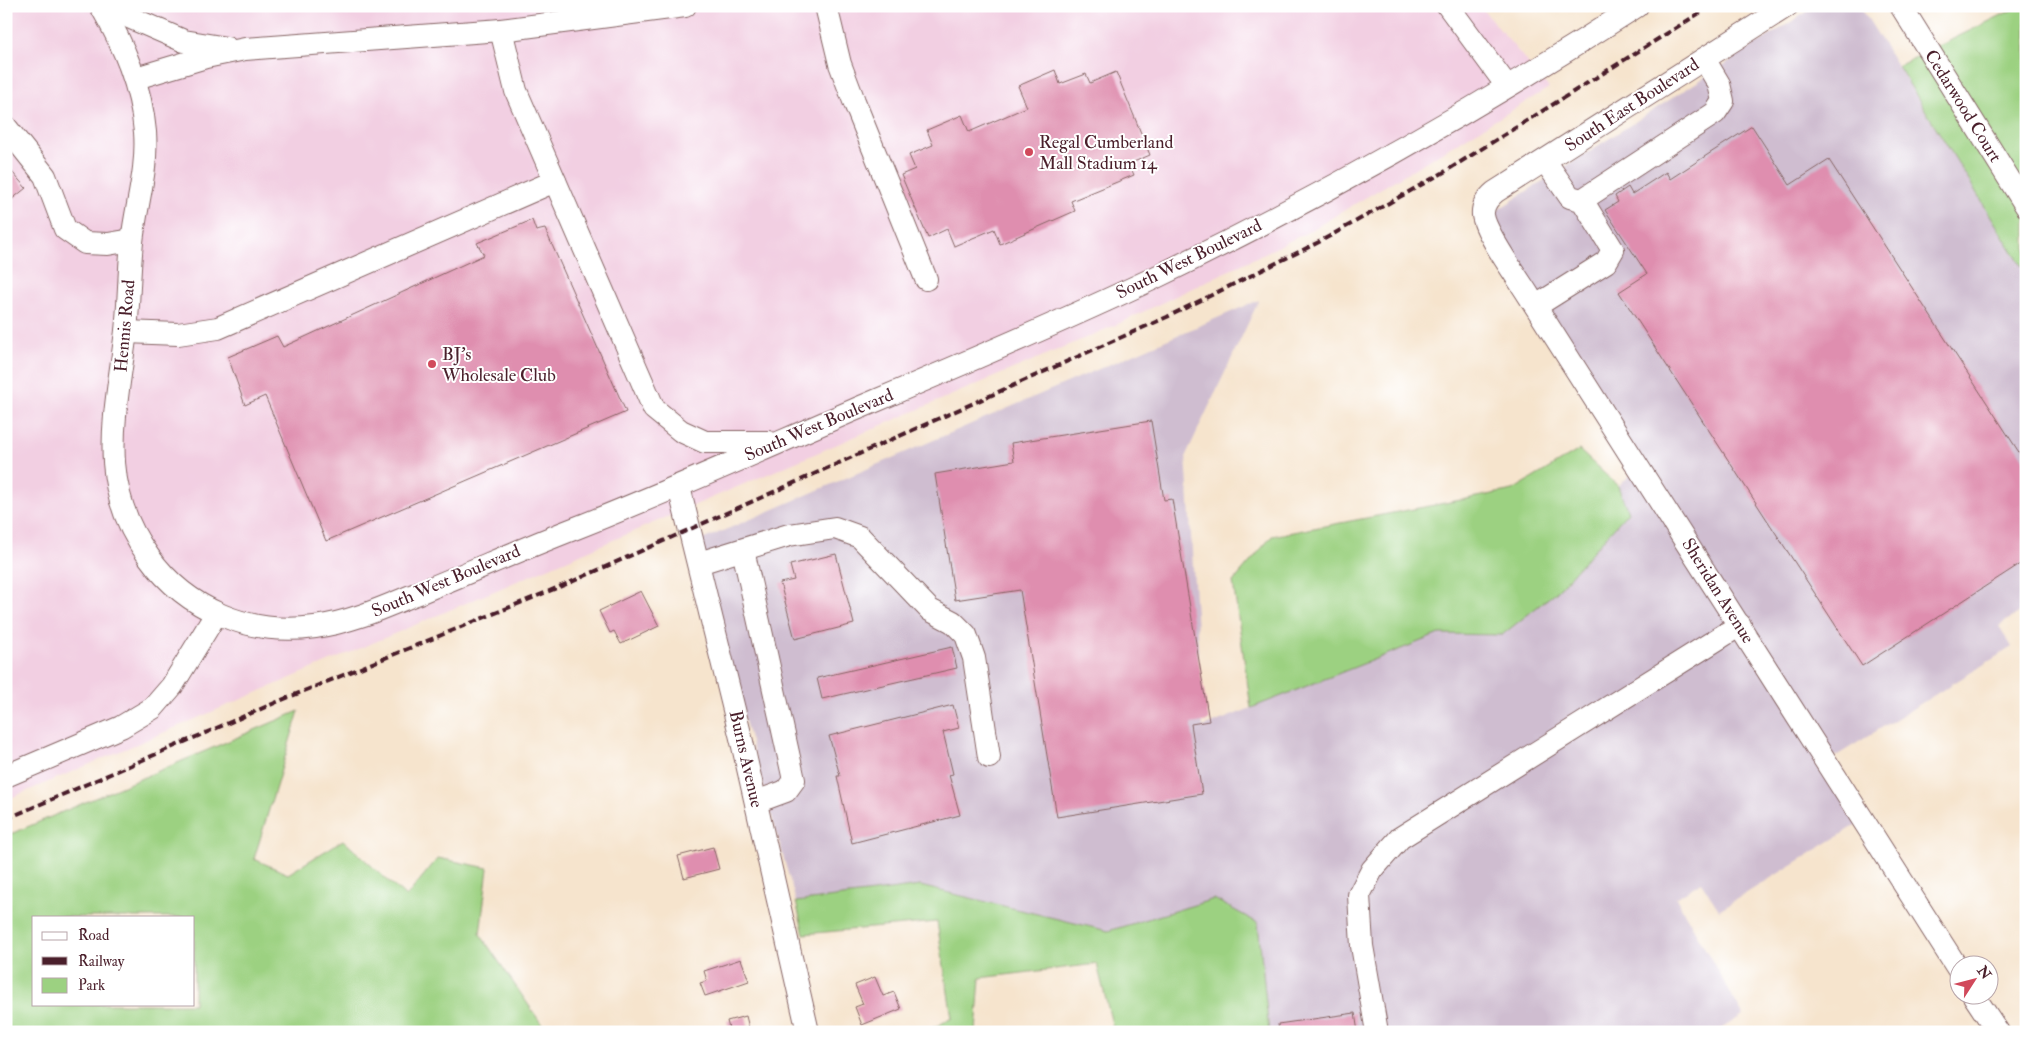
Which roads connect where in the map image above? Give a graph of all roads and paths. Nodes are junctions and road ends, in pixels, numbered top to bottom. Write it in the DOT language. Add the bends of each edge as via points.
graph roads {
  1 [pos="101,6"];
  2 [pos="114,6"];
  3 [pos="685,6"];
  4 [pos="826,6"];
  5 [pos="1448,6"];
  6 [pos="1638,6"];
  7 [pos="1786,6"];
  8 [pos="1901,6"];
  9 [pos="501,30"];
  10 [pos="241,50"];
  11 [pos="1704,59"];
  12 [pos="136,78"];
  13 [pos="1507,86"];
  14 [pos="6,127"];
  15 [pos="1545,161"];
  16 [pos="555,181"];
  17 [pos="1582,200"];
  18 [pos="2026,206"];
  19 [pos="1483,208"];
  20 [pos="132,240"];
  21 [pos="926,279"];
  22 [pos="1536,306"];
  23 [pos="126,332"];
  24 [pos="782,441"];
  25 [pos="679,487"];
  26 [pos="742,550"];
  27 [pos="699,563"];
  28 [pos="216,614"];
  29 [pos="1740,625"];
  30 [pos="989,757"];
  31 [pos="6,776"];
  32 [pos="756,802"];
  33 [pos="1950,956"];
  34 [pos="1981,1006"];
  35 [pos="808,1032"];
  36 [pos="1376,1032"];
  37 [pos="1998,1032"];
  1 -- 12 [label="street, Hennis Road"];
  2 -- 10 [label="street" via="131,18 184,41"];
  3 -- 9 [label="street"];
  4 -- 21 [label="street" via="840,64"];
  5 -- 13 [label="street"];
  6 -- 13 [label="street, South West Boulevard"];
  7 -- 11 [label="street, South East Boulevard"];
  8 -- 18 [label="street, Cedarwood Court"];
  9 -- 10 [label="street"];
  9 -- 16 [label="street" via="516,91"];
  10 -- 12 [label="street"];
  11 -- 15 [label="street, South East Boulevard"];
  11 -- 17 [label="street" via="1719,84 1722,101 1715,113"];
  12 -- 20 [label="street, Hennis Road" via="145,132 145,154 144,178"];
  13 -- 24 [label="street, South West Boulevard" via="1360,172 1166,272 1064,320"];
  14 -- 20 [label="street" via="45,176 65,228 85,243"];
  15 -- 17 [label="street" via="1570,197"];
  15 -- 19 [label="street, South East Boulevard" via="1495,192"];
  16 -- 23 [label="street" via="218,328 178,334"];
  16 -- 24 [label="street" via="654,410 680,431 705,442"];
  17 -- 22 [label="street" via="1613,250 1606,262"];
  19 -- 22 [label="street, Sheridan Avenue" via="1482,215 1490,233"];
  20 -- 23 [label="street, Hennis Road"];
  22 -- 29 [label="street, Sheridan Avenue"];
  23 -- 28 [label="street, Hennis Road" via="113,437 114,478 125,516 161,573 179,590"];
  24 -- 25 [label="street, South West Boulevard"];
  25 -- 27 [label="street, Burns Avenue"];
  25 -- 28 [label="street, South West Boulevard" via="541,541 392,605 342,622 292,629 249,624"];
  26 -- 27 [label="street"];
  26 -- 30 [label="street" via="789,535 835,528 860,537 930,610 954,622 966,635 974,658"];
  26 -- 32 [label="street" via="794,780 786,791"];
  27 -- 32 [label="street, Burns Avenue"];
  28 -- 31 [label="street" via="172,686 153,708 121,727"];
  29 -- 33 [label="street, Sheridan Avenue"];
  29 -- 36 [label="street" via="1400,838 1377,863 1359,895 1362,946"];
  32 -- 35 [label="street, Burns Avenue"];
  34 -- 37 [label="street"];
}
